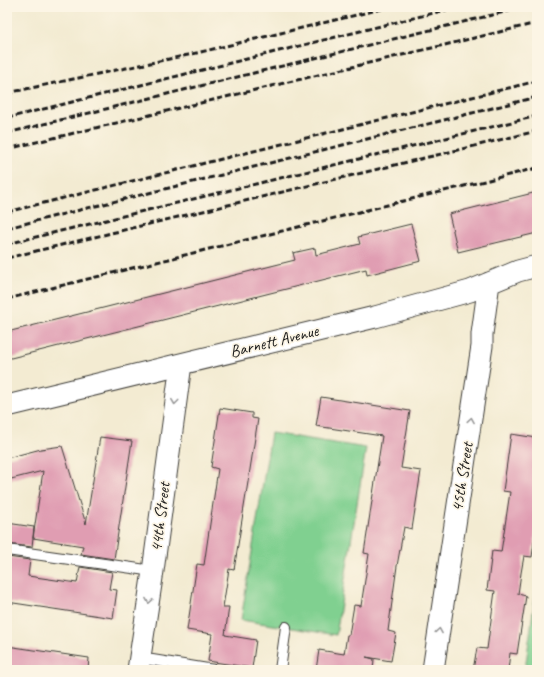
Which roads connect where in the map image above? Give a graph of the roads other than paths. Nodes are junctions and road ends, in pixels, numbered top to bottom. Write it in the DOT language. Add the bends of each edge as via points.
graph roads {
  1 [pos="537,266"];
  2 [pos="489,283"];
  3 [pos="180,364"];
  4 [pos="7,406"];
  5 [pos="7,550"];
  6 [pos="153,571"];
  7 [pos="286,627"];
  8 [pos="139,664"];
  9 [pos="214,670"];
  10 [pos="280,670"];
  11 [pos="433,670"];
  1 -- 2 [label="street, Barnett Avenue"];
  2 -- 3 [label="street, Barnett Avenue" via="470,291 375,317"];
  11 -- 2 [label="street, 45th Street, one-way" via="482,346"];
  3 -- 4 [label="street, Barnett Avenue"];
  3 -- 6 [label="street, 44th Street, one-way"];
  5 -- 6 [label="lane"];
  6 -- 8 [label="street, 44th Street, one-way"];
  7 -- 10 [label="lane"];
  8 -- 9 [label="lane"];
}
